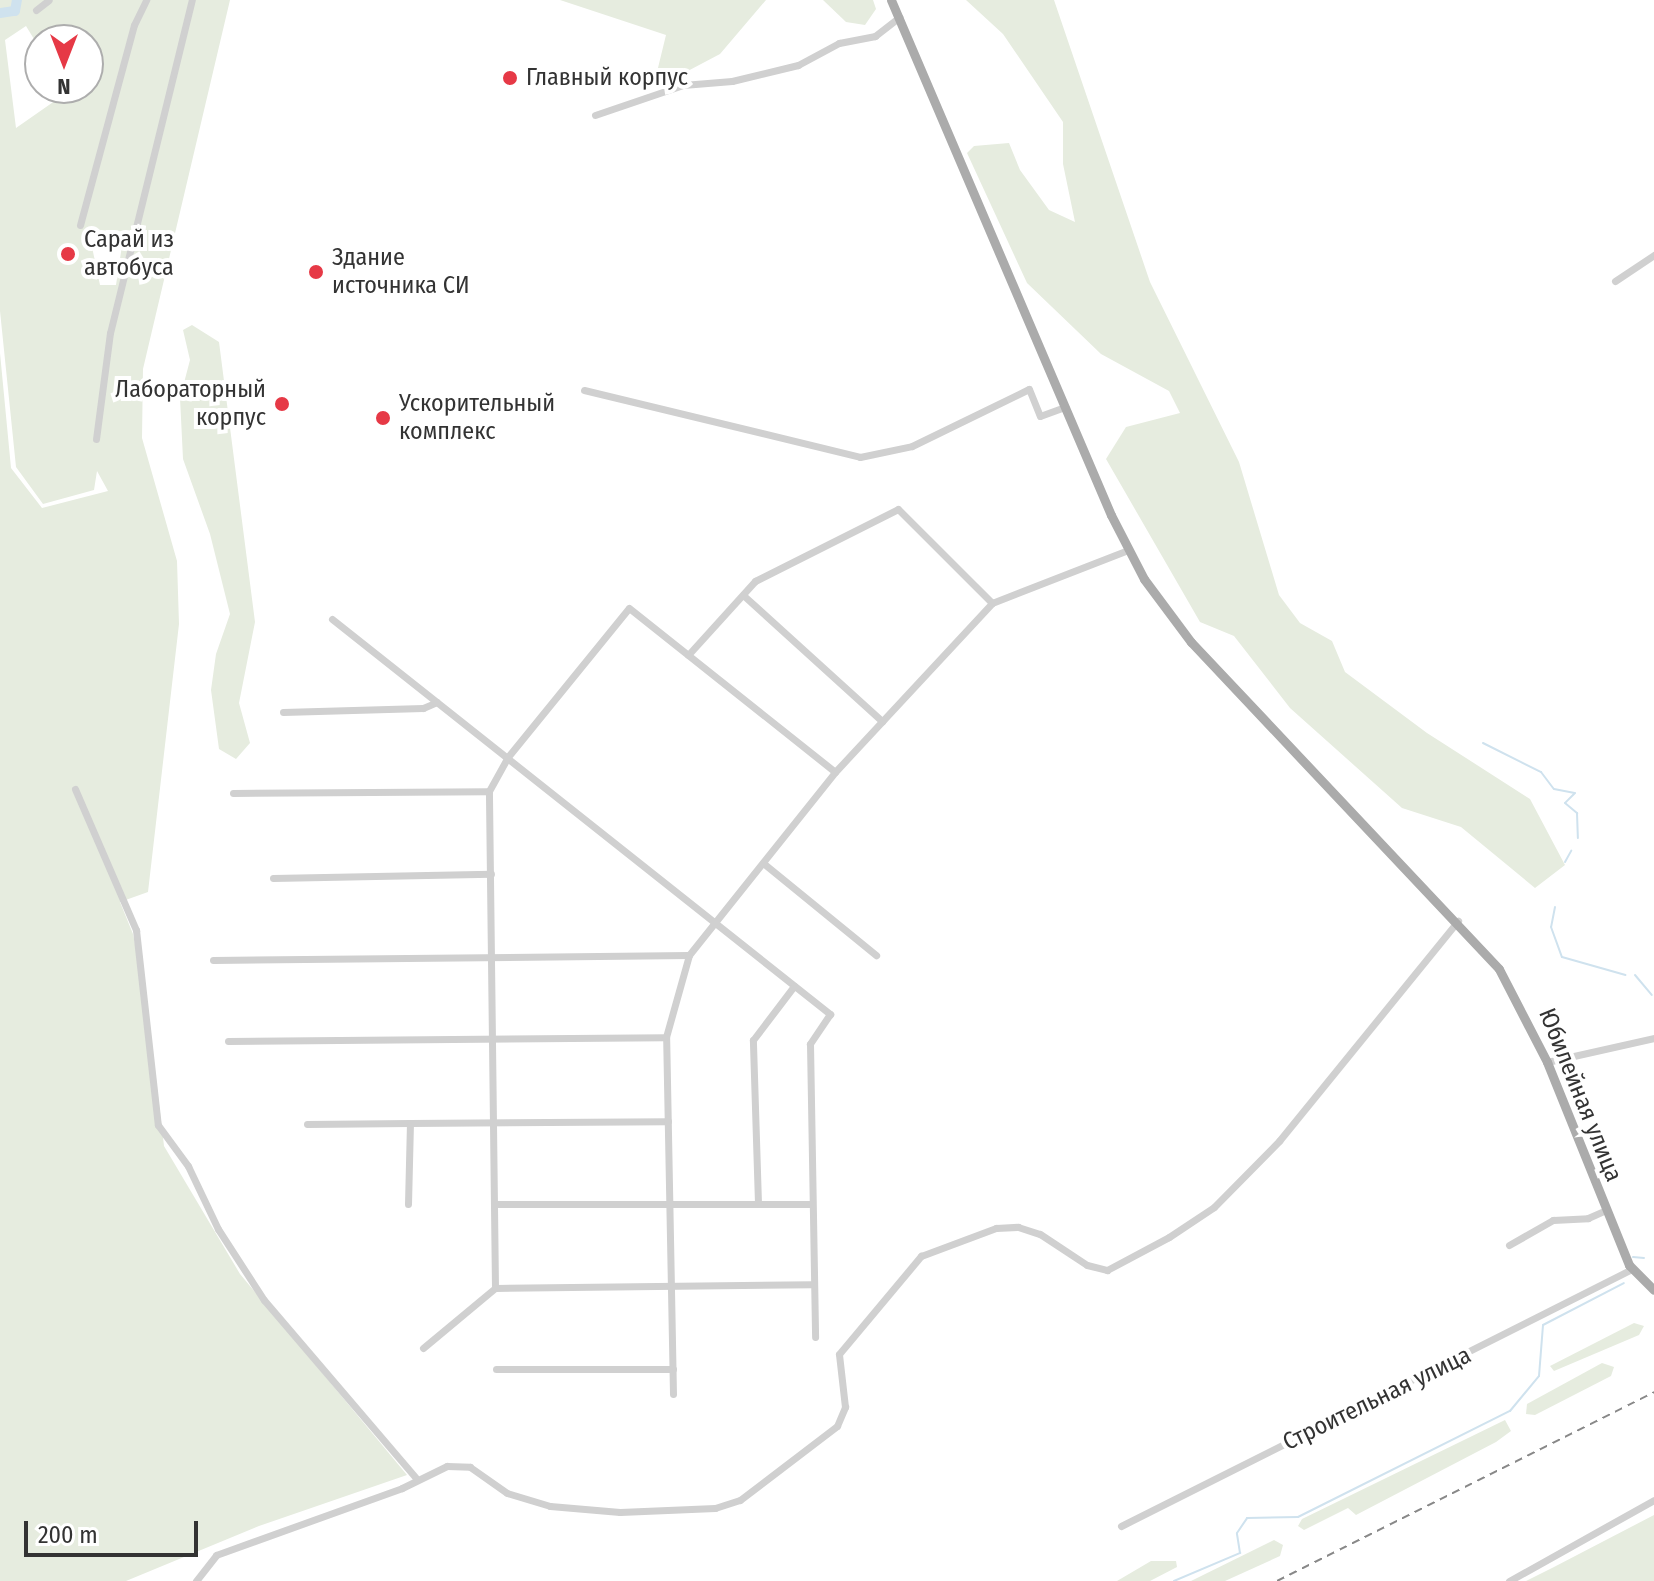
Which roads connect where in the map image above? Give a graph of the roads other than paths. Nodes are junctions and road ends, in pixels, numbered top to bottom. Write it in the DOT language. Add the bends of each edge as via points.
graph roads {
  1 [pos="49,0"];
  2 [pos="146,0"];
  3 [pos="192,0"];
  4 [pos="891,0"];
  5 [pos="36,10"];
  6 [pos="899,17"];
  7 [pos="595,115"];
  8 [pos="80,225"];
  9 [pos="1654,255"];
  10 [pos="1615,281"];
  11 [pos="584,390"];
  12 [pos="1065,407"];
  13 [pos="96,439"];
  14 [pos="1128,550"];
  15 [pos="743,595"];
  16 [pos="992,603"];
  17 [pos="332,619"];
  18 [pos="688,655"];
  19 [pos="437,702"];
  20 [pos="283,712"];
  21 [pos="882,721"];
  22 [pos="507,758"];
  23 [pos="835,772"];
  24 [pos="75,789"];
  25 [pos="489,791"];
  26 [pos="233,793"];
  27 [pos="763,863"];
  28 [pos="491,874"];
  29 [pos="273,878"];
  30 [pos="1458,921"];
  31 [pos="715,925"];
  32 [pos="689,955"];
  33 [pos="876,955"];
  34 [pos="493,957"];
  35 [pos="213,960"];
  36 [pos="794,986"];
  37 [pos="666,1037"];
  38 [pos="1654,1038"];
  39 [pos="228,1041"];
  40 [pos="493,1041"];
  41 [pos="1547,1062"];
  42 [pos="668,1121"];
  43 [pos="494,1122"];
  44 [pos="410,1123"];
  45 [pos="307,1124"];
  46 [pos="758,1203"];
  47 [pos="408,1204"];
  48 [pos="496,1204"];
  49 [pos="811,1204"];
  50 [pos="669,1205"];
  51 [pos="1606,1210"];
  52 [pos="1509,1245"];
  53 [pos="1632,1269"];
  54 [pos="812,1284"];
  55 [pos="671,1287"];
  56 [pos="495,1288"];
  57 [pos="1654,1290"];
  58 [pos="815,1337"];
  59 [pos="423,1348"];
  60 [pos="496,1369"];
  61 [pos="673,1369"];
  62 [pos="673,1394"];
  63 [pos="417,1479"];
  64 [pos="1654,1500"];
  65 [pos="1121,1526"];
  66 [pos="1510,1580"];
  67 [pos="196,1581"];
  1 -- 5 [label="street"];
  2 -- 8 [label="street" via="134,25"];
  3 -- 13 [label="street" via="110,333"];
  4 -- 6 [label="main road, Юбилейная улица"];
  6 -- 7 [label="street" via="875,36 839,43 798,65 732,81 683,85"];
  6 -- 12 [label="main road, Юбилейная улица"];
  9 -- 10 [label="street"];
  11 -- 12 [label="street" via="860,457 912,446 1029,389 1040,416"];
  12 -- 14 [label="main road, Юбилейная улица"];
  14 -- 16 [label="street"];
  14 -- 30 [label="main road, Юбилейная улица" via="1191,642"];
  15 -- 16 [label="street" via="755,581 898,509"];
  15 -- 18 [label="street"];
  15 -- 21 [label="street"];
  16 -- 21 [label="street"];
  17 -- 19 [label="street"];
  18 -- 22 [label="street" via="629,608"];
  18 -- 23 [label="street"];
  19 -- 20 [label="street" via="423,708"];
  19 -- 22 [label="street"];
  21 -- 23 [label="street"];
  22 -- 25 [label="street"];
  22 -- 31 [label="street"];
  23 -- 27 [label="street"];
  24 -- 63 [label="street" via="136,930 158,1125 188,1166 218,1229 264,1300"];
  25 -- 26 [label="street"];
  25 -- 28 [label="street"];
  27 -- 31 [label="street"];
  27 -- 33 [label="street"];
  28 -- 29 [label="street"];
  28 -- 34 [label="street"];
  30 -- 41 [label="main road, Юбилейная улица" via="1519,999"];
  30 -- 63 [label="street" via="1279,1141 1214,1207 1169,1237 1107,1270 1087,1265 1040,1234 1018,1227 996,1228 921,1256 839,1354 845,1407 837,1426 751,1494 715,1508 610,1512 521,1499 463,1465 441,1467"];
  31 -- 32 [label="street"];
  31 -- 36 [label="street"];
  32 -- 34 [label="street"];
  32 -- 37 [label="street"];
  34 -- 35 [label="street"];
  34 -- 40 [label="street"];
  36 -- 46 [label="street" via="753,1040"];
  36 -- 49 [label="street" via="830,1014 810,1044"];
  37 -- 40 [label="street"];
  37 -- 42 [label="street"];
  38 -- 41 [label="street"];
  39 -- 40 [label="street"];
  40 -- 43 [label="street"];
  41 -- 51 [label="main road, Юбилейная улица"];
  42 -- 43 [label="street"];
  42 -- 50 [label="street"];
  43 -- 44 [label="street"];
  43 -- 48 [label="street"];
  44 -- 45 [label="street"];
  44 -- 47 [label="street"];
  46 -- 49 [label="street"];
  46 -- 50 [label="street"];
  48 -- 50 [label="street"];
  48 -- 56 [label="street"];
  49 -- 54 [label="street"];
  50 -- 55 [label="street"];
  51 -- 52 [label="street" via="1588,1218 1553,1220"];
  51 -- 53 [label="main road, Юбилейная улица"];
  53 -- 57 [label="main road, Юбилейная улица"];
  53 -- 65 [label="street, Строительная улица"];
  54 -- 55 [label="street"];
  54 -- 58 [label="street"];
  55 -- 56 [label="street"];
  55 -- 61 [label="street"];
  56 -- 59 [label="street"];
  60 -- 61 [label="street"];
  61 -- 62 [label="street"];
  63 -- 67 [label="street" via="216,1555"];
  64 -- 66 [label="street"];
}
